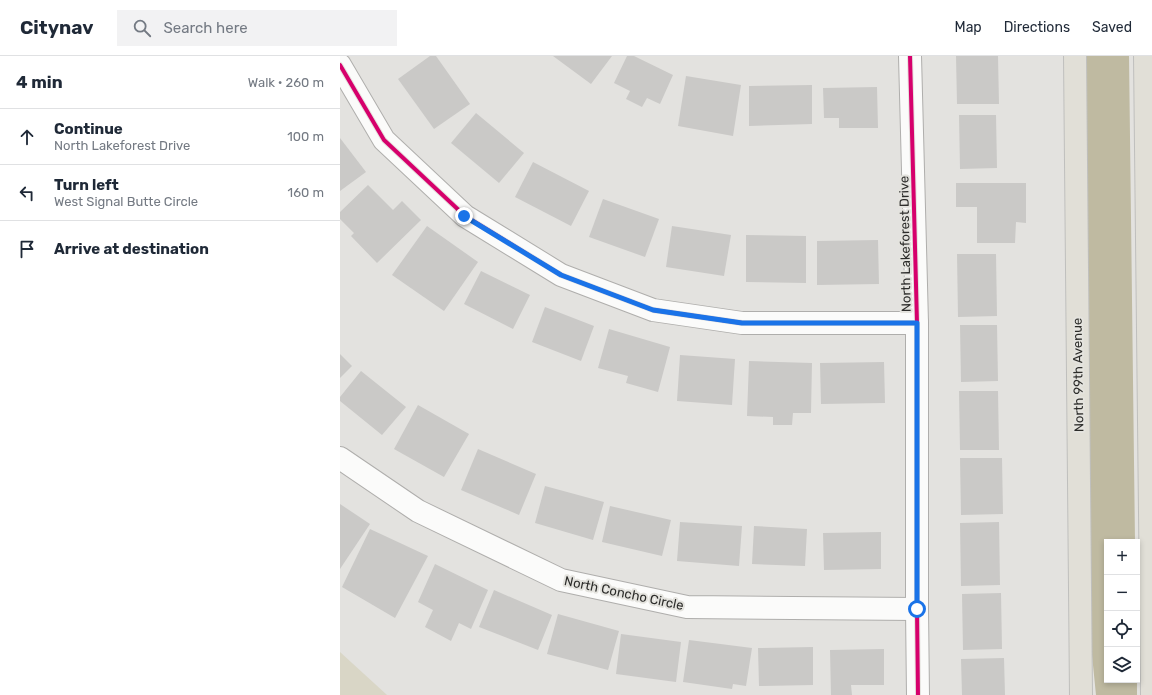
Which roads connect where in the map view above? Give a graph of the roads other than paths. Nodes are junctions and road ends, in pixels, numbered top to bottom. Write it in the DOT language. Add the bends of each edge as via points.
graph roads {
  1 [pos="910,56"];
  2 [pos="1075,56"];
  3 [pos="1145,56"];
  4 [pos="340,65"];
  5 [pos="917,323"];
  6 [pos="340,458"];
  7 [pos="917,609"];
  8 [pos="918,695"];
  9 [pos="1081,695"];
  10 [pos="1152,695"];
  1 -- 5 [label="street, North Lakeforest Drive"];
  2 -- 9 [label="main road, North 99th Avenue"];
  3 -- 10 [label="main road"];
  4 -- 5 [label="street" via="384,140 464,216 561,275 653,310 742,323"];
  5 -- 7 [label="street, North Lakeforest Drive"];
  6 -- 7 [label="street, North Concho Circle" via="418,511 561,580 687,607"];
  7 -- 8 [label="street, North Lakeforest Drive"];
}
